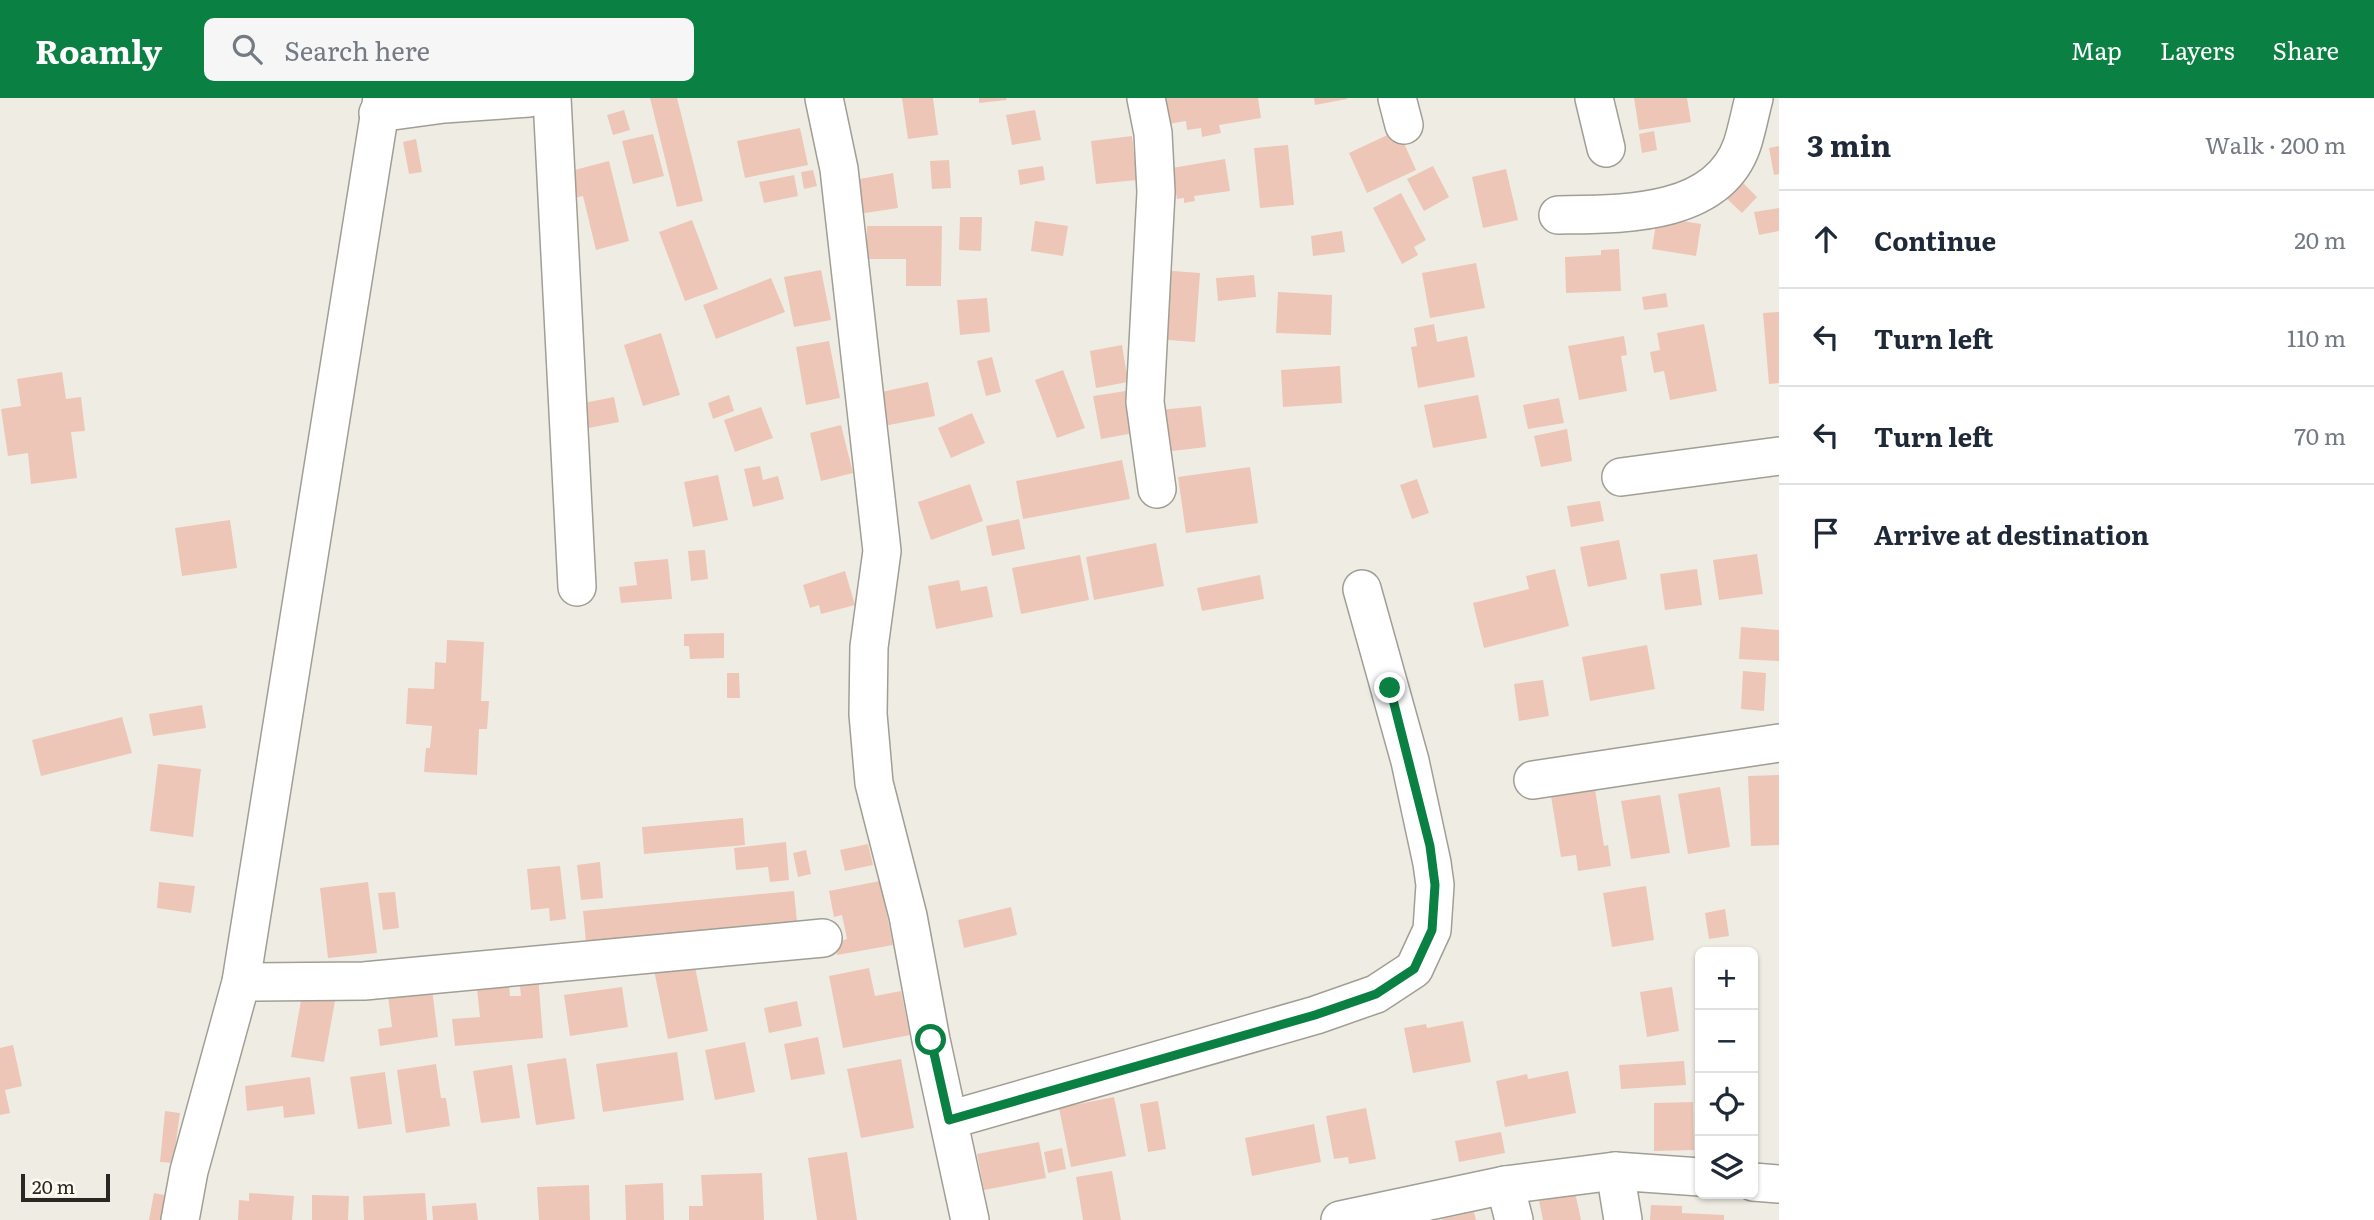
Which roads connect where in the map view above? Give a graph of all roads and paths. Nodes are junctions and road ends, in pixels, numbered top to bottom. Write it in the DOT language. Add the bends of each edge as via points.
graph roads {
  1 [pos="528,98"];
  2 [pos="552,98"];
  3 [pos="824,98"];
  4 [pos="1146,98"];
  5 [pos="1594,98"];
  6 [pos="1754,98"];
  7 [pos="380,106"];
  8 [pos="1606,148"];
  9 [pos="1558,215"];
  10 [pos="1779,456"];
  11 [pos="1621,477"];
  12 [pos="1157,489"];
  13 [pos="577,587"];
  14 [pos="1362,589"];
  15 [pos="1779,743"];
  16 [pos="1533,780"];
  17 [pos="823,938"];
  18 [pos="241,982"];
  19 [pos="949,1120"];
  20 [pos="1615,1171"];
  21 [pos="1695,1177"];
  22 [pos="1758,1182"];
  23 [pos="1779,1184"];
  24 [pos="1505,1185"];
  25 [pos="180,1220"];
  26 [pos="970,1220"];
  27 [pos="1340,1220"];
  28 [pos="1514,1220"];
  29 [pos="1623,1220"];
  1 -- 7 [label="street"];
  2 -- 13 [label="street"];
  3 -- 19 [label="street" via="839,169 882,551 869,647 874,783 908,916"];
  4 -- 12 [label="street" via="1156,192 1145,402"];
  5 -- 8 [label="street"];
  6 -- 9 [label="street" via="1742,147 1729,168 1689,200 1667,207"];
  7 -- 18 [label="street"];
  10 -- 11 [label="street"];
  14 -- 19 [label="street" via="1410,761 1432,863 1432,930 1414,969 1376,994 1315,1015"];
  15 -- 16 [label="street"];
  17 -- 18 [label="street" via="365,981"];
  18 -- 25 [label="street" via="188,1171"];
  19 -- 26 [label="street"];
  20 -- 21 [label="street"];
  20 -- 24 [label="street"];
  20 -- 29 [label="street"];
  22 -- 23 [label="street"];
  24 -- 27 [label="street"];
  24 -- 28 [label="street"];
}
